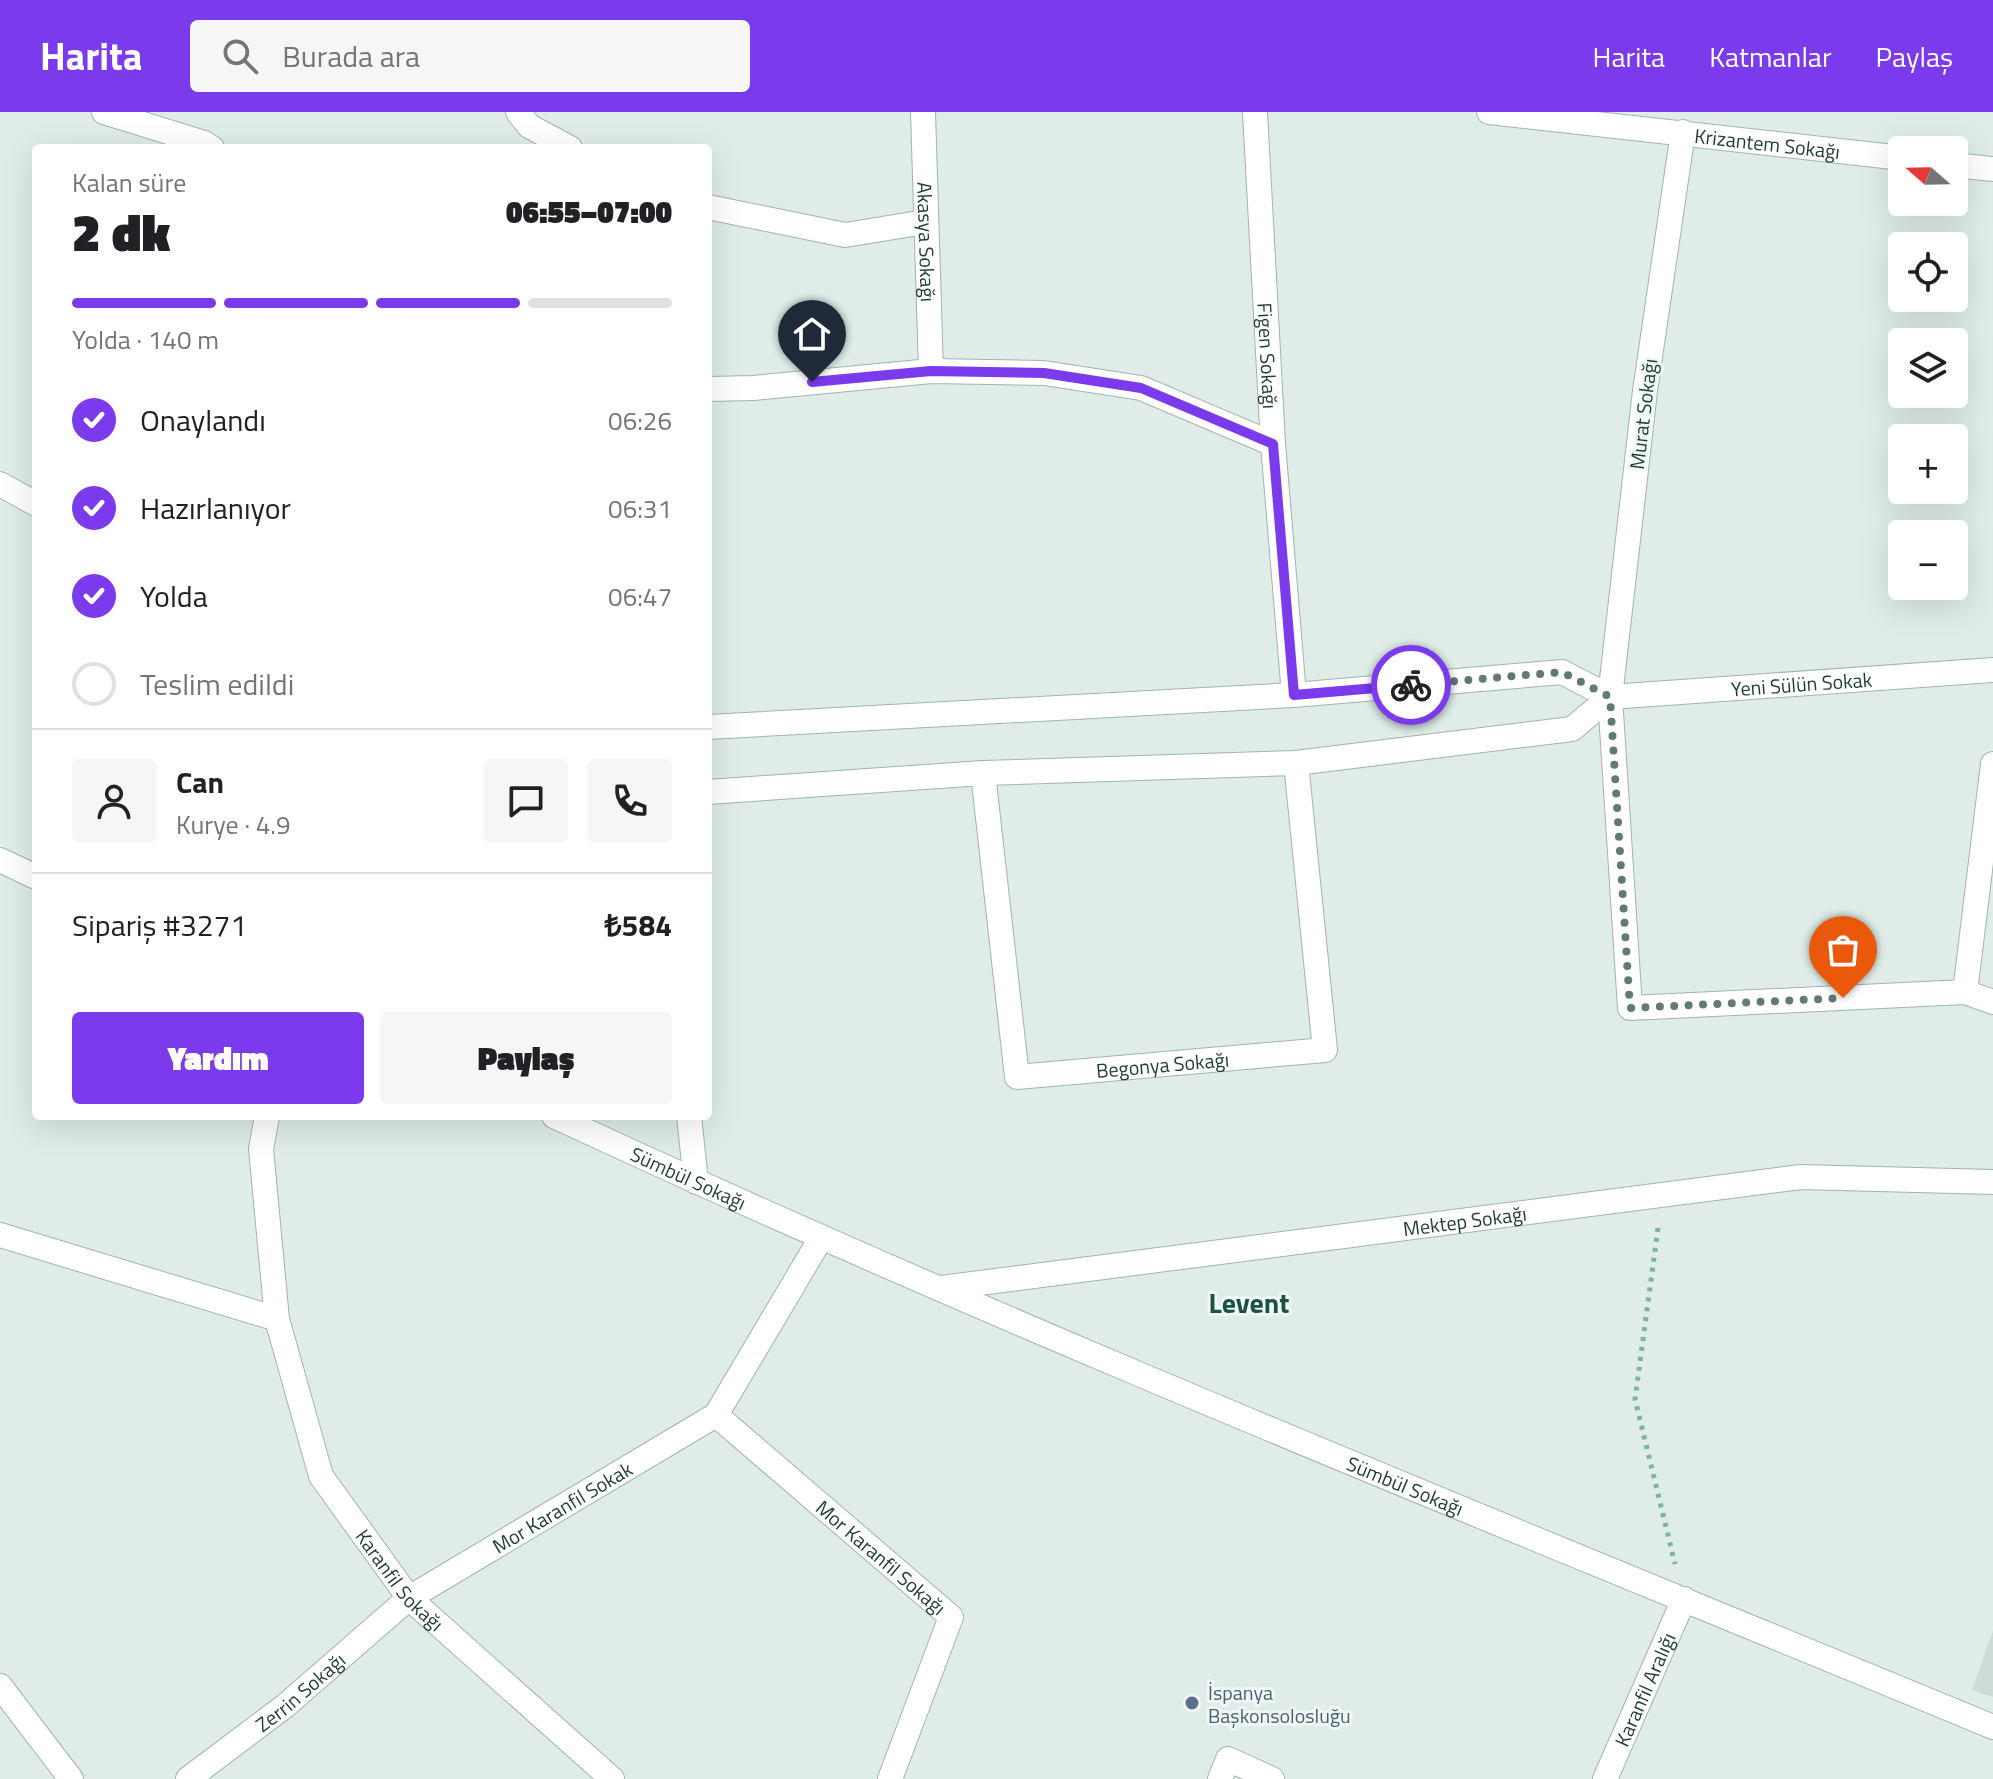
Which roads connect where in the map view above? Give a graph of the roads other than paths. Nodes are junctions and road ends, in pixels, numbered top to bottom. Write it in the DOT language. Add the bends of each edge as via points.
graph roads {
  1 [pos="104,112"];
  2 [pos="518,112"];
  3 [pos="923,112"];
  4 [pos="1255,112"];
  5 [pos="1489,112"];
  6 [pos="1683,132"];
  7 [pos="206,144"];
  8 [pos="563,144"];
  9 [pos="1888,156"];
  10 [pos="1968,166"];
  11 [pos="1993,169"];
  12 [pos="712,208"];
  13 [pos="925,222"];
  14 [pos="931,371"];
  15 [pos="712,389"];
  16 [pos="1273,444"];
  17 [pos="0,484"];
  18 [pos="32,502"];
  19 [pos="1993,670"];
  20 [pos="1294,695"];
  21 [pos="1610,697"];
  22 [pos="712,727"];
  23 [pos="1296,763"];
  24 [pos="1993,764"];
  25 [pos="983,773"];
  26 [pos="712,792"];
  27 [pos="0,860"];
  28 [pos="32,875"];
  29 [pos="1965,992"];
  30 [pos="1993,1002"];
  31 [pos="266,1120"];
  32 [pos="563,1120"];
  33 [pos="689,1120"];
  34 [pos="696,1182"];
  35 [pos="1993,1182"];
  36 [pos="0,1235"];
  37 [pos="821,1238"];
  38 [pos="939,1289"];
  39 [pos="277,1319"];
  40 [pos="716,1415"];
  41 [pos="409,1598"];
  42 [pos="1684,1599"];
  43 [pos="0,1686"];
  44 [pos="1993,1727"];
  45 [pos="71,1779"];
  46 [pos="188,1779"];
  47 [pos="612,1779"];
  48 [pos="890,1779"];
  49 [pos="1220,1779"];
  50 [pos="1272,1779"];
  51 [pos="1605,1779"];
  1 -- 7 [label="street"];
  2 -- 8 [label="street" via="529,126"];
  3 -- 13 [label="street, Akasya Sokağı"];
  4 -- 16 [label="street, Figen Sokağı"];
  5 -- 6 [label="street, Krizantem Sokağı"];
  6 -- 9 [label="street, Krizantem Sokağı"];
  6 -- 21 [label="street, Murat Sokağı" via="1645,391"];
  10 -- 11 [label="street"];
  12 -- 13 [label="street" via="845,235"];
  13 -- 14 [label="street, Akasya Sokağı"];
  14 -- 15 [label="street"];
  14 -- 16 [label="street" via="1044,373 1141,388"];
  16 -- 20 [label="street, Figen Sokağı"];
  17 -- 18 [label="street"];
  19 -- 21 [label="street, Yeni Sülün Sokak"];
  20 -- 21 [label="street" via="1562,672"];
  20 -- 22 [label="street"];
  21 -- 23 [label="street" via="1572,729"];
  21 -- 29 [label="street, Murat Sokağı" via="1630,1008"];
  23 -- 25 [label="street"];
  23 -- 25 [label="street, Begonya Sokağı" via="1325,1050 1017,1077"];
  24 -- 29 [label="street"];
  25 -- 26 [label="street"];
  27 -- 28 [label="street"];
  29 -- 30 [label="street"];
  31 -- 39 [label="street, Karanfil Sokağı" via="261,1149"];
  32 -- 34 [label="street, Sümbül Sokağı"];
  33 -- 34 [label="street"];
  34 -- 37 [label="street, Sümbül Sokağı"];
  35 -- 38 [label="street, Mektep Sokağı" via="1801,1177"];
  36 -- 39 [label="street"];
  37 -- 38 [label="street, Sümbül Sokağı"];
  37 -- 40 [label="street"];
  38 -- 42 [label="street, Sümbül Sokağı"];
  39 -- 41 [label="street, Karanfil Sokağı" via="321,1476"];
  40 -- 41 [label="street, Mor Karanfil Sokak"];
  40 -- 48 [label="street, Mor Karanfil Sokağı" via="951,1617"];
  41 -- 46 [label="street, Zerrin Sokağı" via="285,1706"];
  41 -- 47 [label="street, Karanfil Sokağı"];
  42 -- 44 [label="street, Sümbül Sokağı"];
  42 -- 51 [label="street, Karanfil Aralığı"];
  43 -- 45 [label="street"];
  49 -- 50 [label="street" via="1228,1759"];
}
